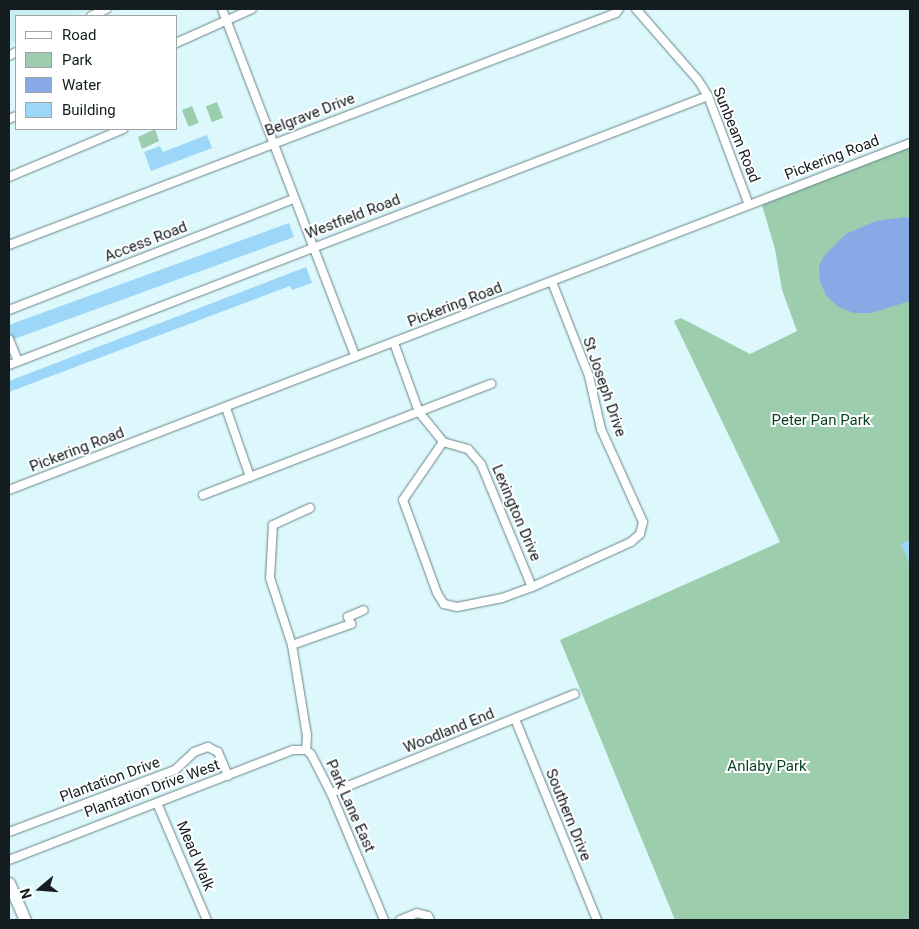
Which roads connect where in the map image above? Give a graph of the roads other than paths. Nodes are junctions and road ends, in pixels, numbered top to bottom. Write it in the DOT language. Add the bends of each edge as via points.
graph roads {
  1 [pos="107,9"];
  2 [pos="222,9"];
  3 [pos="252,9"];
  4 [pos="619,9"];
  5 [pos="636,9"];
  6 [pos="94,15"];
  7 [pos="226,20"];
  8 [pos="178,42"];
  9 [pos="708,96"];
  10 [pos="121,130"];
  11 [pos="910,143"];
  12 [pos="273,144"];
  13 [pos="9,177"];
  14 [pos="294,199"];
  15 [pos="749,205"];
  16 [pos="9,245"];
  17 [pos="313,247"];
  18 [pos="552,282"];
  19 [pos="9,310"];
  20 [pos="9,339"];
  21 [pos="394,343"];
  22 [pos="355,356"];
  23 [pos="18,361"];
  24 [pos="9,364"];
  25 [pos="491,384"];
  26 [pos="226,408"];
  27 [pos="420,412"];
  28 [pos="443,442"];
  29 [pos="250,477"];
  30 [pos="9,490"];
  31 [pos="203,495"];
  32 [pos="310,508"];
  33 [pos="568,570"];
  34 [pos="532,587"];
  35 [pos="364,610"];
  36 [pos="292,645"];
  37 [pos="575,694"];
  38 [pos="515,719"];
  39 [pos="306,750"];
  40 [pos="228,776"];
  41 [pos="331,793"];
  42 [pos="157,803"];
  43 [pos="9,832"];
  44 [pos="9,860"];
  45 [pos="9,883"];
  46 [pos="25,920"];
  47 [pos="207,920"];
  48 [pos="384,920"];
  49 [pos="400,920"];
  50 [pos="430,920"];
  51 [pos="597,920"];
  1 -- 6 [label="street"];
  2 -- 7 [label="street"];
  3 -- 7 [label="street"];
  4 -- 12 [label="street, Belgrave Drive" via="616,13"];
  5 -- 9 [label="street, Sunbeam Road"];
  7 -- 8 [label="street"];
  7 -- 12 [label="street"];
  9 -- 15 [label="street, Sunbeam Road"];
  9 -- 17 [label="street, Westfield Road"];
  10 -- 13 [label="street"];
  11 -- 15 [label="street, Pickering Road"];
  12 -- 14 [label="street"];
  12 -- 16 [label="street, Belgrave Drive"];
  14 -- 17 [label="street"];
  14 -- 19 [label="street, Access Road"];
  15 -- 18 [label="street, Pickering Road"];
  17 -- 22 [label="street"];
  17 -- 23 [label="street, Westfield Road"];
  18 -- 21 [label="street, Pickering Road"];
  18 -- 33 [label="street, St Joseph Drive" via="589,376 601,429 643,522 640,534 632,542"];
  20 -- 23 [label="street"];
  21 -- 22 [label="street, Pickering Road"];
  21 -- 27 [label="street"];
  22 -- 26 [label="street, Pickering Road"];
  23 -- 24 [label="street, Westfield Road"];
  25 -- 27 [label="street"];
  26 -- 29 [label="street"];
  26 -- 30 [label="street, Pickering Road"];
  27 -- 28 [label="street"];
  27 -- 29 [label="street"];
  28 -- 34 [label="street, Lexington Drive" via="468,449 481,464"];
  28 -- 34 [label="street, Lexington Drive" via="403,500 436,592 444,604 457,607 502,598"];
  29 -- 31 [label="street"];
  32 -- 36 [label="street, Park Lane East" via="279,520 272,532 270,578"];
  33 -- 34 [label="street, Lexington Drive"];
  35 -- 36 [label="street" via="348,617 350,624"];
  36 -- 39 [label="street, Park Lane East" via="307,736"];
  37 -- 38 [label="street, Woodland End"];
  38 -- 41 [label="street, Woodland End"];
  38 -- 51 [label="street, Southern Drive"];
  39 -- 40 [label="street, Plantation Drive West" via="293,750"];
  39 -- 41 [label="street, Park Lane East"];
  40 -- 42 [label="street, Plantation Drive West"];
  40 -- 43 [label="street, Plantation Drive" via="218,752 208,747 194,752 175,770"];
  41 -- 48 [label="street, Park Lane East"];
  42 -- 44 [label="street, Plantation Drive West"];
  42 -- 47 [label="street, Mead Walk"];
  45 -- 46 [label="main road"];
  49 -- 50 [label="street" via="417,913 428,916"];
}
